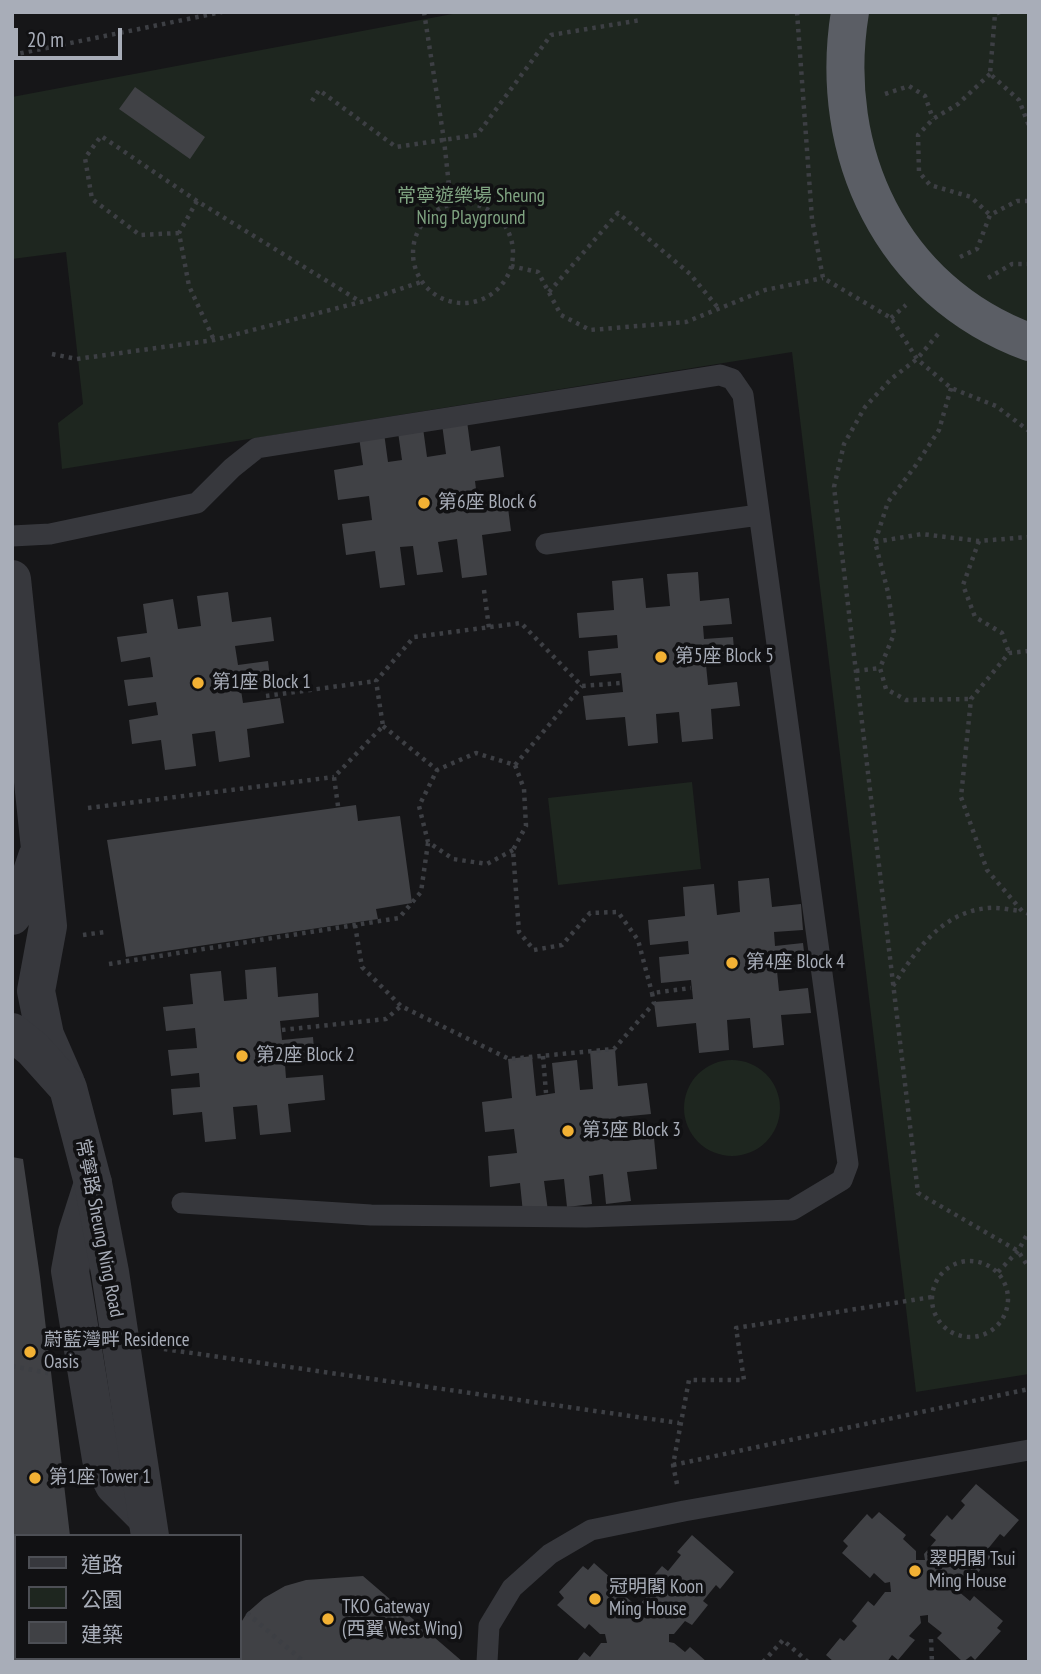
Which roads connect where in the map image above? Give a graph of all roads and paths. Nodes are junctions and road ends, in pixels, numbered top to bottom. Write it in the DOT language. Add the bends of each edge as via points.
graph roads {
  1 [pos="222,12"];
  2 [pos="424,12"];
  3 [pos="850,12"];
  4 [pos="995,13"];
  5 [pos="641,20"];
  6 [pos="12,55"];
  7 [pos="990,74"];
  8 [pos="312,101"];
  9 [pos="1029,126"];
  10 [pos="444,139"];
  11 [pos="197,201"];
  12 [pos="451,204"];
  13 [pos="990,215"];
  14 [pos="179,233"];
  15 [pos="511,266"];
  16 [pos="823,278"];
  17 [pos="421,282"];
  18 [pos="549,292"];
  19 [pos="361,302"];
  20 [pos="719,309"];
  21 [pos="214,340"];
  22 [pos="1029,342"];
  23 [pos="52,354"];
  24 [pos="917,359"];
  25 [pos="951,388"];
  26 [pos="759,515"];
  27 [pos="12,536"];
  28 [pos="1029,537"];
  29 [pos="979,541"];
  30 [pos="875,542"];
  31 [pos="546,544"];
  32 [pos="12,579"];
  33 [pos="484,590"];
  34 [pos="489,628"];
  35 [pos="1029,652"];
  36 [pos="1009,653"];
  37 [pos="880,668"];
  38 [pos="856,671"];
  39 [pos="376,681"];
  40 [pos="621,683"];
  41 [pos="582,686"];
  42 [pos="266,696"];
  43 [pos="971,699"];
  44 [pos="383,726"];
  45 [pos="515,765"];
  46 [pos="437,770"];
  47 [pos="334,777"];
  48 [pos="338,806"];
  49 [pos="88,808"];
  50 [pos="428,842"];
  51 [pos="41,845"];
  52 [pos="513,850"];
  53 [pos="1022,911"];
  54 [pos="1029,914"];
  55 [pos="12,916"];
  56 [pos="355,925"];
  57 [pos="105,932"];
  58 [pos="71,936"];
  59 [pos="109,964"];
  60 [pos="893,986"];
  61 [pos="691,988"];
  62 [pos="652,993"];
  63 [pos="401,1006"];
  64 [pos="282,1030"];
  65 [pos="12,1032"];
  66 [pos="543,1056"];
  67 [pos="68,1088"];
  68 [pos="546,1093"];
  69 [pos="182,1203"];
  70 [pos="1029,1231"];
  71 [pos="1018,1251"];
  72 [pos="1029,1268"];
  73 [pos="998,1272"];
  74 [pos="932,1297"];
  75 [pos="164,1349"];
  76 [pos="12,1366"];
  77 [pos="50,1373"];
  78 [pos="1029,1389"];
  79 [pos="679,1423"];
  80 [pos="1029,1450"];
  81 [pos="148,1527"];
  82 [pos="247,1613"];
  83 [pos="930,1639"];
  84 [pos="304,1662"];
  85 [pos="487,1662"];
  86 [pos="763,1662"];
  87 [pos="808,1662"];
  88 [pos="932,1662"];
  1 -- 6 [label="path"];
  2 -- 10 [label="path"];
  3 -- 22 [label="highway" via="845,102 858,164 870,194 907,254 930,278 983,320"];
  4 -- 7 [label="path"];
  5 -- 10 [label="path" via="551,35 477,135"];
  7 -- 9 [label="path" via="1019,100"];
  7 -- 13 [label="path" via="918,135 919,172 930,185 971,197"];
  8 -- 10 [label="path" via="319,90 396,147"];
  10 -- 12 [label="path"];
  11 -- 14 [label="path"];
  11 -- 14 [label="path" via="101,136 85,158 92,199 140,235"];
  11 -- 19 [label="path"];
  12 -- 15 [label="path" via="477,205 499,218 513,248"];
  12 -- 17 [label="path" via="436,210 416,235 412,251"];
  14 -- 21 [label="path" via="189,286"];
  15 -- 17 [label="path" via="494,292 471,302 447,301"];
  15 -- 18 [label="path" via="538,272"];
  16 -- 20 [label="path" via="765,290"];
  17 -- 19 [label="path"];
  18 -- 20 [label="path" via="561,316 590,330 686,322"];
  18 -- 20 [label="path" via="618,213 690,274"];
  19 -- 21 [label="path"];
  21 -- 23 [label="path" via="77,359"];
  24 -- 38 [label="path" via="865,407 844,444 834,487"];
  25 -- 30 [label="path" via="939,430 888,502"];
  26 -- 27 [label="lane" via="743,395 732,379 720,375 257,447 197,503 50,534"];
  26 -- 31 [label="lane"];
  26 -- 69 [label="lane" via="848,1164 842,1180 792,1210 586,1217 371,1215"];
  28 -- 29 [label="path"];
  29 -- 30 [label="path" via="922,534"];
  29 -- 36 [label="path" via="963,584 975,617 1002,634"];
  30 -- 37 [label="path" via="894,634"];
  32 -- 51 [label="street, 常寧路 Sheung Ning Road"];
  33 -- 34 [label="path"];
  34 -- 39 [label="path" via="414,637"];
  34 -- 41 [label="path" via="521,623"];
  35 -- 36 [label="path"];
  36 -- 43 [label="path"];
  37 -- 38 [label="path"];
  37 -- 43 [label="path" via="886,689 906,700"];
  38 -- 60 [label="path"];
  39 -- 42 [label="path"];
  39 -- 44 [label="path"];
  40 -- 41 [label="path"];
  41 -- 45 [label="path"];
  43 -- 53 [label="path" via="961,797 987,870"];
  44 -- 46 [label="path"];
  44 -- 47 [label="path"];
  45 -- 46 [label="path" via="476,753"];
  45 -- 52 [label="path" via="524,789 526,826"];
  46 -- 50 [label="path" via="419,806"];
  47 -- 48 [label="path"];
  47 -- 49 [label="path"];
  50 -- 52 [label="path" via="453,859 487,864"];
  50 -- 56 [label="path" via="421,892 399,918"];
  51 -- 55 [label="street" via="23,900"];
  51 -- 67 [label="street, 常寧路 Sheung Ning Road" via="48,926 36,991 46,1035"];
  52 -- 62 [label="path" via="519,932 534,950 562,945 590,913 618,912 638,940"];
  53 -- 54 [label="path"];
  53 -- 60 [label="path" via="989,908 951,919 915,951"];
  56 -- 59 [label="path"];
  56 -- 63 [label="path" via="362,967"];
  57 -- 58 [label="path"];
  60 -- 71 [label="path" via="918,1194"];
  61 -- 62 [label="path"];
  62 -- 66 [label="path" via="654,1003 614,1049"];
  63 -- 64 [label="path" via="386,1019"];
  63 -- 66 [label="path" via="509,1059"];
  65 -- 67 [label="street, 常寧路 Sheung Ning Road"];
  66 -- 68 [label="path"];
  67 -- 81 [label="street, 常寧路 Sheung Ning Road" via="93,1183 114,1296"];
  70 -- 71 [label="path"];
  71 -- 72 [label="path"];
  71 -- 73 [label="path"];
  73 -- 74 [label="path" via="987,1264 963,1261 941,1274"];
  73 -- 74 [label="path" via="1009,1294 1008,1307 995,1328 984,1334 959,1335 948,1329 939,1321"];
  74 -- 79 [label="path" via="736,1328 744,1380 689,1380"];
  75 -- 79 [label="path"];
  76 -- 77 [label="path"];
  78 -- 79 [label="path" via="673,1465"];
  80 -- 85 [label="lane" via="591,1530 550,1554 512,1588 489,1626"];
  82 -- 84 [label="path"];
  83 -- 88 [label="path"];
  86 -- 87 [label="path" via="783,1640"];
}
